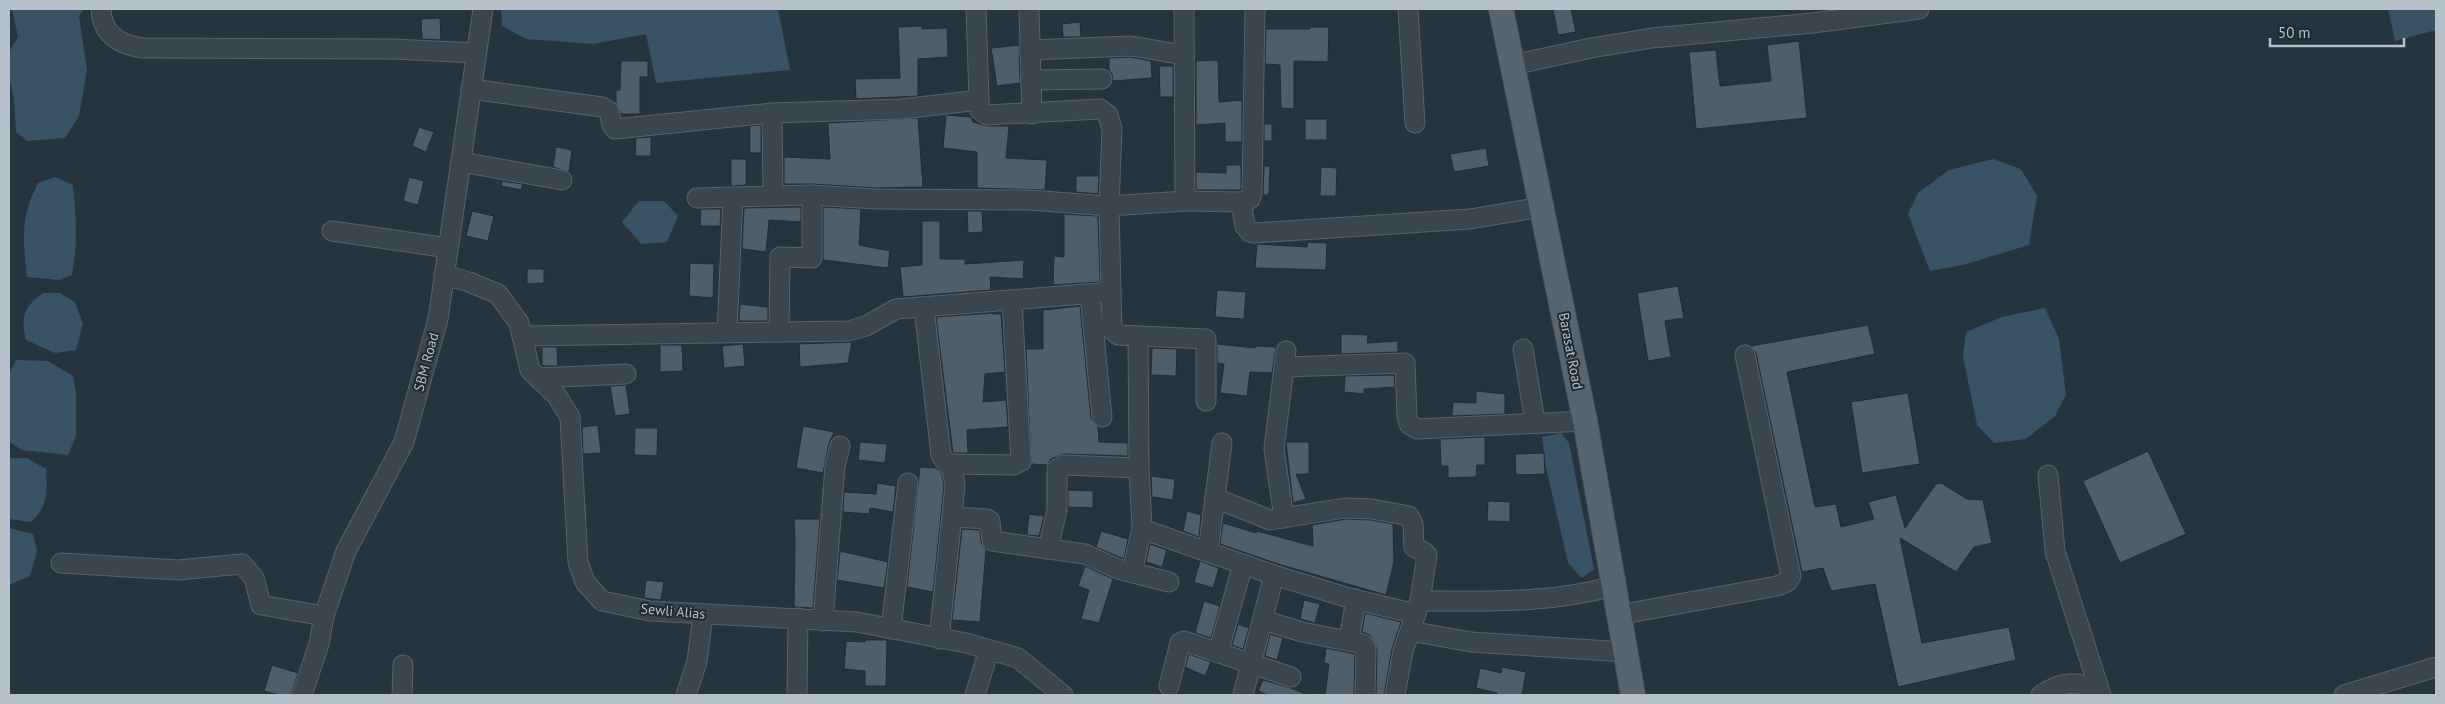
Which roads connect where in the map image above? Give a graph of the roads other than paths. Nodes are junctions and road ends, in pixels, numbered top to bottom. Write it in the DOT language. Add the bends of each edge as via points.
graph roads {
  1 [pos="100,9"];
  2 [pos="483,9"];
  3 [pos="976,9"];
  4 [pos="1029,9"];
  5 [pos="1184,9"];
  6 [pos="1255,9"];
  7 [pos="1408,9"];
  8 [pos="1501,9"];
  9 [pos="1919,9"];
  10 [pos="1029,50"];
  11 [pos="476,53"];
  12 [pos="1184,55"];
  13 [pos="1512,65"];
  14 [pos="1102,79"];
  15 [pos="1030,80"];
  16 [pos="471,89"];
  17 [pos="979,100"];
  18 [pos="772,113"];
  19 [pos="1032,114"];
  20 [pos="1415,123"];
  21 [pos="460,162"];
  22 [pos="562,180"];
  23 [pos="812,195"];
  24 [pos="773,196"];
  25 [pos="733,197"];
  26 [pos="697,198"];
  27 [pos="1185,201"];
  28 [pos="1241,202"];
  29 [pos="1109,206"];
  30 [pos="1541,207"];
  31 [pos="332,231"];
  32 [pos="448,248"];
  33 [pos="444,275"];
  34 [pos="1111,292"];
  35 [pos="1090,295"];
  36 [pos="1012,301"];
  37 [pos="924,308"];
  38 [pos="727,332"];
  39 [pos="779,332"];
  40 [pos="522,336"];
  41 [pos="1138,336"];
  42 [pos="1523,349"];
  43 [pos="1745,354"];
  44 [pos="626,374"];
  45 [pos="538,378"];
  46 [pos="1206,401"];
  47 [pos="1102,417"];
  48 [pos="1585,421"];
  49 [pos="1535,422"];
  50 [pos="1222,443"];
  51 [pos="840,446"];
  52 [pos="947,464"];
  53 [pos="1139,468"];
  54 [pos="2048,475"];
  55 [pos="908,483"];
  56 [pos="1215,498"];
  57 [pos="952,517"];
  58 [pos="1284,518"];
  59 [pos="1142,529"];
  60 [pos="1048,549"];
  61 [pos="1208,552"];
  62 [pos="61,563"];
  63 [pos="1243,564"];
  64 [pos="1132,572"];
  65 [pos="1274,575"];
  66 [pos="1169,582"];
  67 [pos="1613,586"];
  68 [pos="1356,599"];
  69 [pos="703,614"];
  70 [pos="1415,615"];
  71 [pos="324,616"];
  72 [pos="1618,616"];
  73 [pos="798,618"];
  74 [pos="1263,620"];
  75 [pos="823,621"];
  76 [pos="890,629"];
  77 [pos="939,639"];
  78 [pos="1350,640"];
  79 [pos="989,650"];
  80 [pos="1625,652"];
  81 [pos="1218,653"];
  82 [pos="1250,664"];
  83 [pos="403,665"];
  84 [pos="2436,668"];
  85 [pos="1291,677"];
  86 [pos="1169,686"];
  87 [pos="2100,692"];
  88 [pos="302,695"];
  89 [pos="402,695"];
  90 [pos="686,695"];
  91 [pos="797,695"];
  92 [pos="975,695"];
  93 [pos="1063,695"];
  94 [pos="1243,695"];
  95 [pos="1365,695"];
  96 [pos="1395,695"];
  97 [pos="1633,695"];
  98 [pos="2041,695"];
  99 [pos="2344,695"];
  1 -- 11 [label="street" via="101,22 111,35 124,44 143,48 394,49"];
  2 -- 11 [label="street, SBM Road"];
  3 -- 17 [label="street"];
  4 -- 10 [label="street"];
  5 -- 12 [label="street"];
  6 -- 28 [label="street" via="1252,192 1250,199"];
  7 -- 20 [label="street"];
  8 -- 13 [label="main road, Barasat Road"];
  9 -- 13 [label="street" via="1652,38"];
  10 -- 12 [label="street" via="1131,46"];
  10 -- 15 [label="street"];
  11 -- 16 [label="street, SBM Road"];
  12 -- 27 [label="street"];
  13 -- 30 [label="main road, Barasat Road"];
  14 -- 15 [label="street"];
  15 -- 19 [label="street"];
  16 -- 18 [label="street" via="602,107 609,111 615,129"];
  16 -- 21 [label="street, SBM Road"];
  17 -- 18 [label="street" via="902,109"];
  17 -- 19 [label="street" via="980,110 987,115"];
  18 -- 24 [label="street"];
  19 -- 29 [label="street" via="1100,109 1108,116 1112,128"];
  21 -- 22 [label="street"];
  21 -- 32 [label="street, SBM Road"];
  23 -- 24 [label="street"];
  23 -- 29 [label="street" via="876,199 1029,200"];
  23 -- 39 [label="street" via="812,258 780,258"];
  24 -- 25 [label="street"];
  25 -- 26 [label="street"];
  25 -- 38 [label="street"];
  27 -- 28 [label="street"];
  27 -- 29 [label="street"];
  28 -- 30 [label="street" via="1245,226 1254,233 1470,220"];
  29 -- 34 [label="street"];
  30 -- 48 [label="main road, Barasat Road"];
  31 -- 32 [label="street"];
  32 -- 33 [label="street, SBM Road"];
  33 -- 40 [label="street, Sewli Alias" via="498,294 519,323"];
  33 -- 71 [label="street, SBM Road" via="438,319 404,442 346,551"];
  34 -- 35 [label="street"];
  34 -- 41 [label="street" via="1113,332"];
  35 -- 36 [label="street"];
  35 -- 47 [label="street"];
  36 -- 37 [label="street"];
  36 -- 52 [label="street" via="1021,461 1013,465"];
  37 -- 39 [label="street" via="896,309 866,326 848,331"];
  37 -- 52 [label="street" via="941,455"];
  38 -- 39 [label="street"];
  38 -- 40 [label="street"];
  40 -- 45 [label="street, Sewli Alias" via="530,370"];
  41 -- 46 [label="street" via="1206,339"];
  41 -- 53 [label="street"];
  42 -- 49 [label="street"];
  43 -- 72 [label="street" via="1791,576 1778,586"];
  44 -- 45 [label="street"];
  45 -- 69 [label="street, Sewli Alias" via="557,396 570,417 578,562 585,582 602,601 650,612"];
  48 -- 49 [label="street"];
  48 -- 67 [label="main road, Barasat Road"];
  49 -- 58 [label="street" via="1417,429 1407,416 1404,363 1285,359 1274,449"];
  50 -- 56 [label="street"];
  51 -- 75 [label="street" via="835,466"];
  52 -- 57 [label="street" via="954,473"];
  53 -- 59 [label="street"];
  53 -- 60 [label="street" via="1064,464 1057,469 1058,510"];
  54 -- 87 [label="street" via="2055,551"];
  55 -- 76 [label="street"];
  56 -- 58 [label="street" via="1263,518"];
  56 -- 61 [label="street"];
  57 -- 60 [label="street" via="987,519 992,541"];
  57 -- 77 [label="street"];
  58 -- 70 [label="street" via="1345,508 1409,516 1413,524 1414,547 1427,555"];
  59 -- 61 [label="street"];
  59 -- 64 [label="street"];
  60 -- 64 [label="street" via="1085,554"];
  61 -- 63 [label="street"];
  62 -- 71 [label="street" via="178,570 242,564 254,578 261,605"];
  63 -- 65 [label="street"];
  63 -- 81 [label="street"];
  64 -- 66 [label="street"];
  65 -- 68 [label="street"];
  65 -- 74 [label="street"];
  67 -- 70 [label="street" via="1586,594 1501,601"];
  67 -- 72 [label="main road, Barasat Road"];
  68 -- 70 [label="street"];
  68 -- 78 [label="street"];
  69 -- 73 [label="street, Sewli Alias"];
  69 -- 90 [label="street" via="697,662"];
  70 -- 80 [label="street" via="1471,642"];
  70 -- 96 [label="street" via="1401,658"];
  71 -- 88 [label="street, SBM Road" via="319,644"];
  72 -- 80 [label="main road, Barasat Road"];
  73 -- 75 [label="street, Sewli Alias"];
  73 -- 91 [label="street"];
  74 -- 78 [label="street" via="1302,632"];
  74 -- 82 [label="street"];
  75 -- 76 [label="street, Sewli Alias" via="857,622"];
  76 -- 77 [label="street, Sewli Alias"];
  77 -- 79 [label="street, Sewli Alias"];
  78 -- 95 [label="street" via="1360,641 1366,649"];
  79 -- 92 [label="street"];
  79 -- 93 [label="street, Sewli Alias" via="1018,658"];
  80 -- 97 [label="main road, Barasat Road"];
  81 -- 82 [label="street"];
  81 -- 86 [label="street" via="1182,641"];
  82 -- 85 [label="street"];
  82 -- 94 [label="street"];
  83 -- 89 [label="street"];
  84 -- 99 [label="street"];
  87 -- 98 [label="street" via="2084,684 2063,683"];
}
